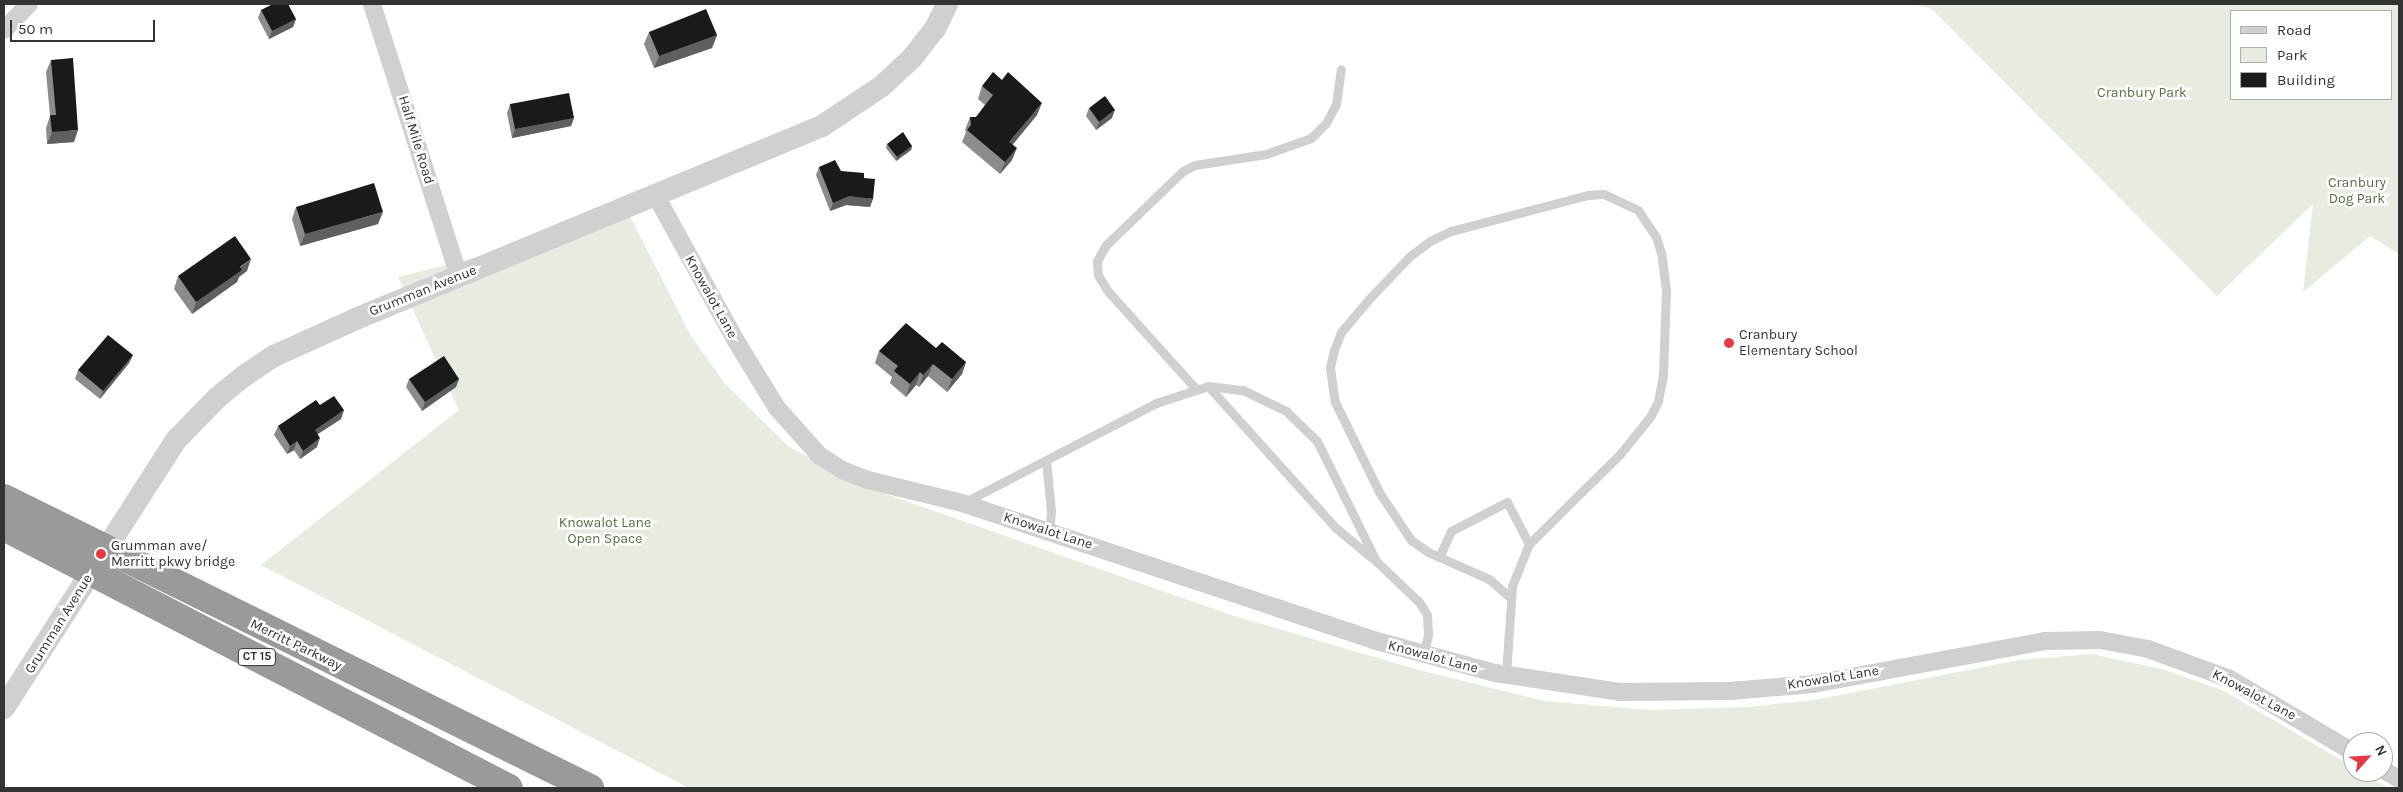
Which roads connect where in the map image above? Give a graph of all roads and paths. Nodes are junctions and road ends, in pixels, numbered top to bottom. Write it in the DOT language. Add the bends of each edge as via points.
graph roads {
  1 [pos="29,4"];
  2 [pos="372,4"];
  3 [pos="948,4"];
  4 [pos="4,30"];
  5 [pos="1341,69"];
  6 [pos="656,196"];
  7 [pos="459,276"];
  8 [pos="1208,386"];
  9 [pos="1196,389"];
  10 [pos="1046,460"];
  11 [pos="4,498"];
  12 [pos="962,504"];
  13 [pos="4,527"];
  14 [pos="1049,532"];
  15 [pos="1529,544"];
  16 [pos="1439,557"];
  17 [pos="1376,561"];
  18 [pos="1511,598"];
  19 [pos="1423,655"];
  20 [pos="1506,675"];
  21 [pos="4,708"];
  22 [pos="2343,746"];
  23 [pos="508,788"];
  24 [pos="590,788"];
  1 -- 4 [label="street"];
  2 -- 7 [label="street, Half Mile Road"];
  3 -- 6 [label="street, Grumman Avenue" via="935,29 912,58 847,112 822,126"];
  5 -- 9 [label="lane" via="1336,104 1326,123 1311,138 1266,154 1195,165 1183,171 1106,245 1097,261 1098,274 1106,290"];
  6 -- 7 [label="street, Grumman Avenue"];
  6 -- 12 [label="street, Knowalot Lane" via="759,381 806,443 832,464 854,475"];
  7 -- 21 [label="street, Grumman Avenue" via="313,338 244,376 218,397 177,440"];
  8 -- 9 [label="lane"];
  8 -- 17 [label="lane" via="1336,528"];
  8 -- 17 [label="lane" via="1243,390 1286,411 1317,442"];
  9 -- 10 [label="lane" via="1156,404"];
  10 -- 12 [label="lane"];
  10 -- 14 [label="lane"];
  11 -- 24 [label="highway, Merritt Parkway / CT 15"];
  12 -- 14 [label="street, Knowalot Lane"];
  13 -- 23 [label="highway, Merritt Parkway / CT 15"];
  14 -- 19 [label="street, Knowalot Lane"];
  15 -- 16 [label="lane" via="1507,502 1451,531"];
  15 -- 16 [label="lane" via="1620,454 1650,417 1658,401 1663,375 1666,291 1661,253 1656,237 1638,210 1604,194 1588,195 1460,229 1430,242 1409,257 1341,332 1330,368 1335,402 1379,492 1411,540"];
  15 -- 18 [label="lane" via="1512,586"];
  16 -- 18 [label="lane" via="1489,579"];
  17 -- 19 [label="lane" via="1419,602 1427,615 1428,635"];
  18 -- 20 [label="lane"];
  19 -- 20 [label="street, Knowalot Lane"];
  20 -- 22 [label="street, Knowalot Lane" via="1620,692 1730,691 1813,684 2045,641 2100,640 2148,649 2230,679"];
}
